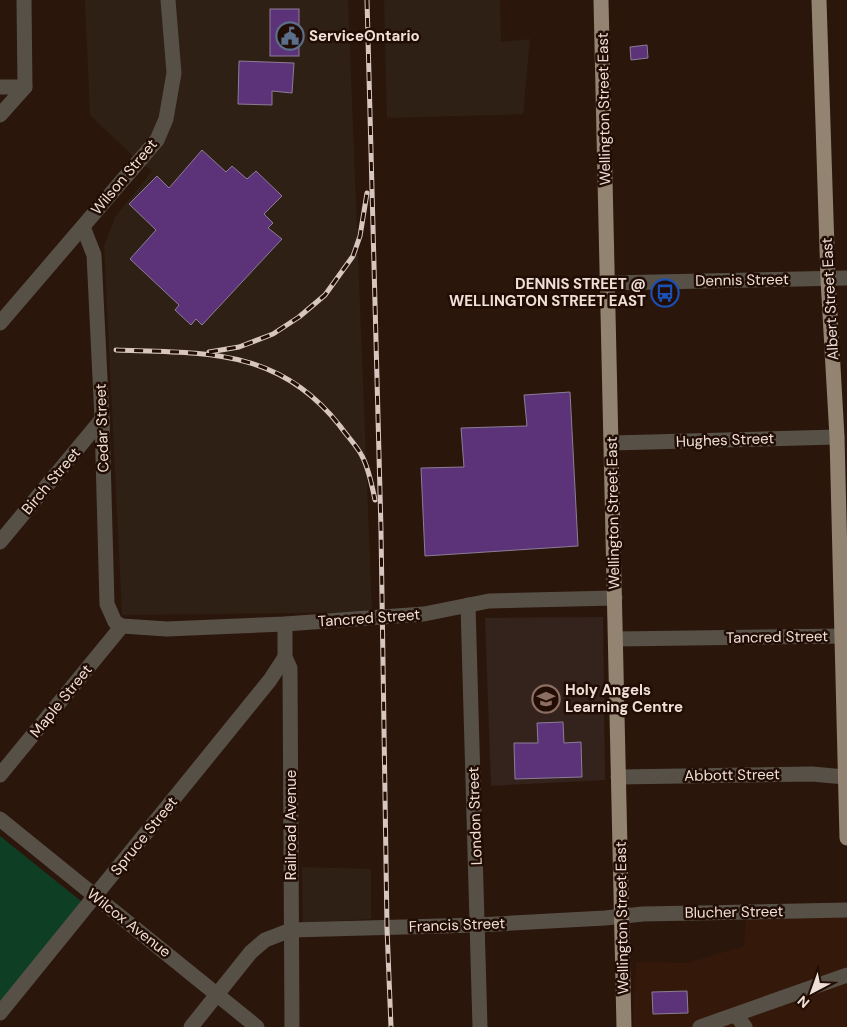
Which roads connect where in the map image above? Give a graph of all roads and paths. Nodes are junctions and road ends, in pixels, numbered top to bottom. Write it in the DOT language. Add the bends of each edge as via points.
graph roads {
  1 [pos="24,0"];
  2 [pos="168,0"];
  3 [pos="601,0"];
  4 [pos="819,0"];
  5 [pos="0,86"];
  6 [pos="25,86"];
  7 [pos="0,115"];
  8 [pos="82,227"];
  9 [pos="847,278"];
  10 [pos="828,279"];
  11 [pos="607,283"];
  12 [pos="0,324"];
  13 [pos="102,419"];
  14 [pos="837,437"];
  15 [pos="612,443"];
  16 [pos="0,542"];
  17 [pos="615,598"];
  18 [pos="468,605"];
  19 [pos="285,624"];
  20 [pos="122,626"];
  21 [pos="844,636"];
  22 [pos="616,639"];
  23 [pos="285,656"];
  24 [pos="0,775"];
  25 [pos="618,777"];
  26 [pos="845,777"];
  27 [pos="0,819"];
  28 [pos="847,838"];
  29 [pos="94,896"];
  30 [pos="847,910"];
  31 [pos="622,916"];
  32 [pos="478,925"];
  33 [pos="291,930"];
  34 [pos="847,975"];
  35 [pos="218,994"];
  36 [pos="0,1013"];
  37 [pos="741,1021"];
  38 [pos="191,1027"];
  39 [pos="257,1027"];
  40 [pos="292,1027"];
  41 [pos="480,1027"];
  42 [pos="624,1027"];
  43 [pos="700,1027"];
  1 -- 6 [label="street"];
  2 -- 8 [label="street, Wilson Street" via="174,73 166,118 157,140"];
  3 -- 11 [label="main road, Wellington Street East"];
  4 -- 10 [label="main road, Albert Street East"];
  5 -- 6 [label="street"];
  6 -- 7 [label="street"];
  8 -- 12 [label="street, Wilson Street"];
  8 -- 13 [label="street, Cedar Street" via="94,255"];
  9 -- 10 [label="street, Dennis Street"];
  10 -- 11 [label="street, Dennis Street"];
  10 -- 14 [label="main road, Albert Street East"];
  11 -- 15 [label="main road, Wellington Street East"];
  13 -- 16 [label="street, Birch Street"];
  13 -- 20 [label="street, Cedar Street" via="107,604 115,622"];
  14 -- 15 [label="street, Hughes Street"];
  14 -- 21 [label="main road, Albert Street East"];
  15 -- 17 [label="main road, Wellington Street East"];
  17 -- 18 [label="street, Tancred Street" via="489,601"];
  17 -- 22 [label="main road, Wellington Street East"];
  18 -- 19 [label="street, Tancred Street" via="424,614"];
  18 -- 32 [label="street, London Street"];
  19 -- 20 [label="street, Tancred Street" via="167,629"];
  19 -- 23 [label="street, Railroad Avenue"];
  20 -- 24 [label="street, Maple Street"];
  21 -- 22 [label="street, Tancred Street"];
  21 -- 26 [label="main road, Albert Street East"];
  22 -- 25 [label="main road, Wellington Street East"];
  23 -- 29 [label="street, Spruce Street" via="270,680"];
  23 -- 33 [label="street, Railroad Avenue" via="290,668"];
  25 -- 26 [label="street, Abbott Street" via="812,774"];
  25 -- 31 [label="main road, Wellington Street East"];
  26 -- 28 [label="main road, Albert Street East"];
  27 -- 29 [label="street, Wilcox Avenue"];
  29 -- 35 [label="street, Wilcox Avenue"];
  29 -- 36 [label="street, Spruce Street"];
  30 -- 31 [label="street, Blucher Street"];
  31 -- 32 [label="street, Francis Street"];
  31 -- 42 [label="main road, Wellington Street East"];
  32 -- 33 [label="street, Francis Street"];
  32 -- 41 [label="street, London Street"];
  33 -- 35 [label="street, Francis Street" via="265,940 250,952"];
  33 -- 40 [label="street, Railroad Avenue"];
  34 -- 37 [label="street"];
  35 -- 38 [label="street, Francis Street"];
  35 -- 39 [label="street, Wilcox Avenue"];
  37 -- 43 [label="street"];
}
